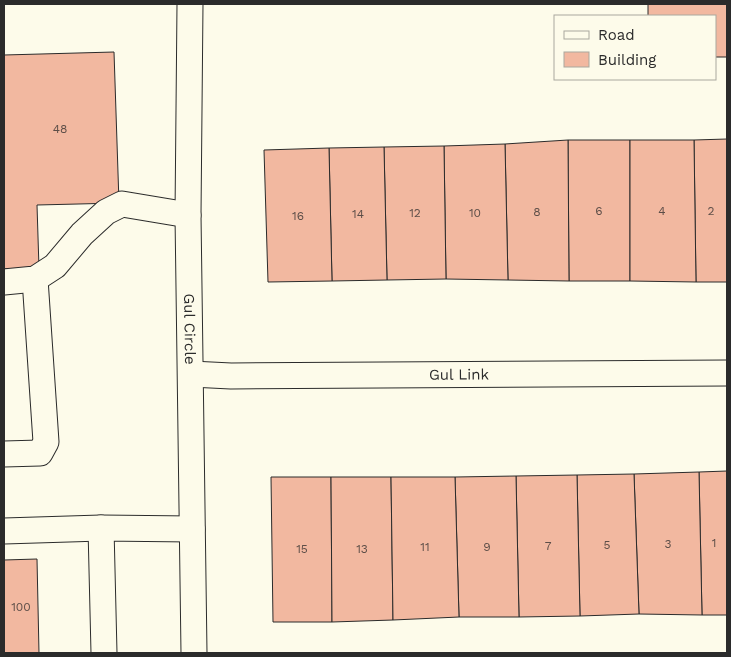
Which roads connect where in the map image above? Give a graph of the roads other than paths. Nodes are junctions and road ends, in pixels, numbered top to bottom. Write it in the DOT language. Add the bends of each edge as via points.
graph roads {
  1 [pos="190,4"];
  2 [pos="188,215"];
  3 [pos="34,279"];
  4 [pos="4,282"];
  5 [pos="727,373"];
  6 [pos="191,374"];
  7 [pos="4,454"];
  8 [pos="101,528"];
  9 [pos="192,529"];
  10 [pos="4,531"];
  11 [pos="104,653"];
  12 [pos="194,653"];
  1 -- 2 [label="street, Gul Circle"];
  2 -- 3 [label="street" via="122,204 106,212 55,266"];
  2 -- 6 [label="street, Gul Circle"];
  3 -- 4 [label="street"];
  3 -- 7 [label="street" via="46,442 40,453"];
  5 -- 6 [label="street, Gul Link"];
  6 -- 9 [label="street, Gul Circle"];
  8 -- 9 [label="street"];
  8 -- 10 [label="street"];
  8 -- 11 [label="street"];
  9 -- 12 [label="street, Gul Circle"];
}
